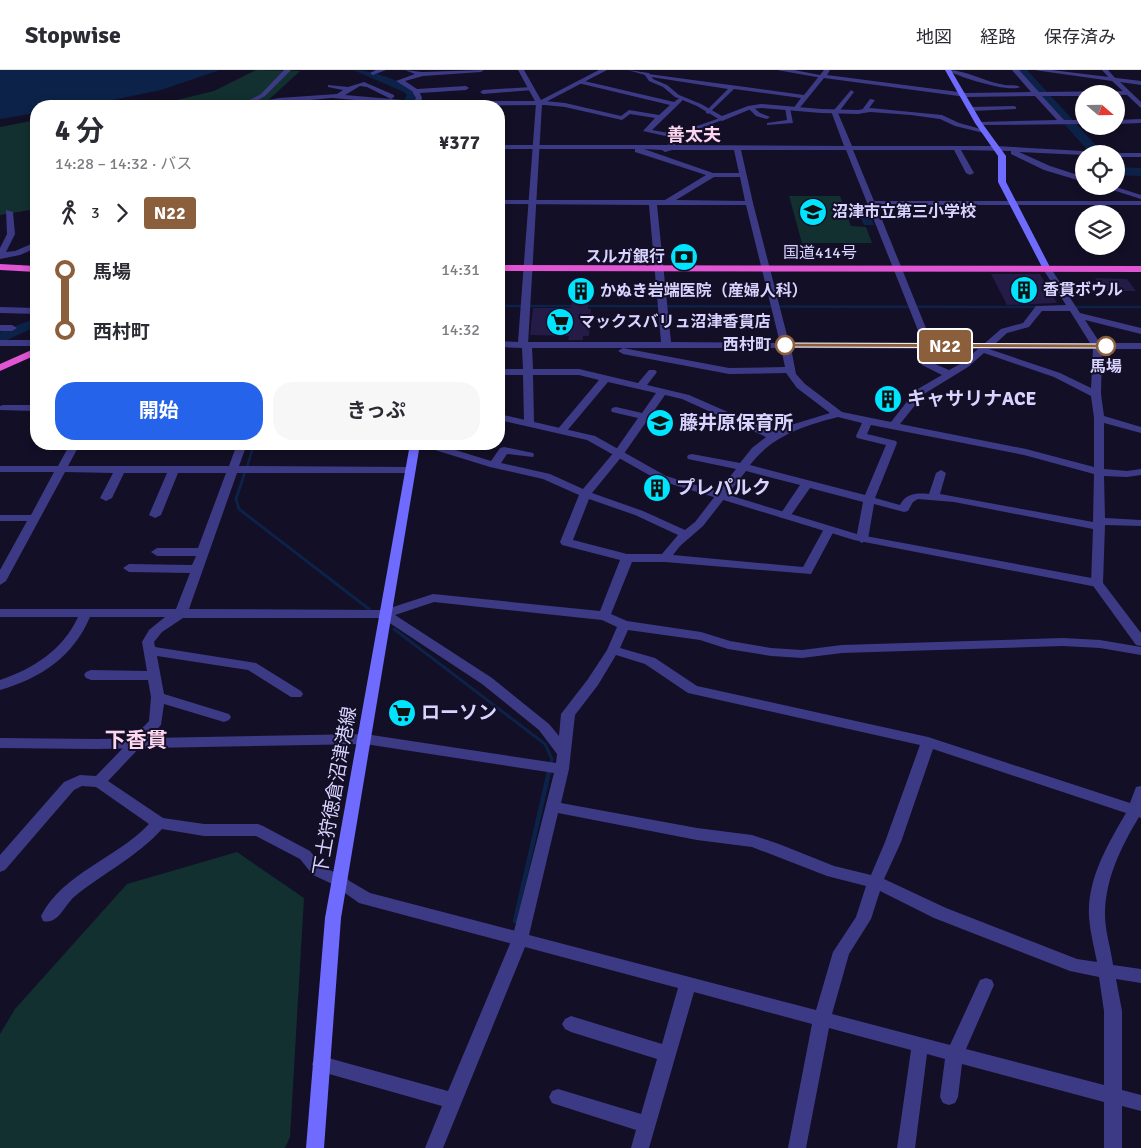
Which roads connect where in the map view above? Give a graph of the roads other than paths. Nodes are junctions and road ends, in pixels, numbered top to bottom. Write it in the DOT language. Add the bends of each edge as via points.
graph roads {
  1 [pos="288,70"];
  2 [pos="382,70"];
  3 [pos="408,70"];
  4 [pos="482,70"];
  5 [pos="521,70"];
  6 [pos="604,70"];
  7 [pos="631,70"];
  8 [pos="780,70"];
  9 [pos="949,70"];
  10 [pos="1015,70"];
  11 [pos="1039,70"];
  12 [pos="1105,70"];
  13 [pos="825,73"];
  14 [pos="373,74"];
  15 [pos="422,74"];
  16 [pos="648,76"];
  17 [pos="1113,79"];
  18 [pos="459,82"];
  19 [pos="580,82"];
  20 [pos="1141,82"];
  21 [pos="330,86"];
  22 [pos="410,86"];
  23 [pos="732,87"];
  24 [pos="1030,87"];
  25 [pos="466,88"];
  26 [pos="349,89"];
  27 [pos="531,89"];
  28 [pos="417,91"];
  29 [pos="484,92"];
  30 [pos="851,92"];
  31 [pos="1128,93"];
  32 [pos="962,94"];
  33 [pos="1037,94"];
  34 [pos="338,97"];
  35 [pos="806,97"];
  36 [pos="254,100"];
  37 [pos="284,100"];
  38 [pos="388,100"];
  39 [pos="418,100"];
  40 [pos="872,100"];
  41 [pos="679,101"];
  42 [pos="505,103"];
  43 [pos="538,103"];
  44 [pos="1141,106"];
  45 [pos="750,107"];
  46 [pos="787,108"];
  47 [pos="1014,108"];
  48 [pos="796,109"];
  49 [pos="971,109"];
  50 [pos="865,110"];
  51 [pos="836,111"];
  52 [pos="708,112"];
  53 [pos="660,117"];
  54 [pos="722,119"];
  55 [pos="1141,121"];
  56 [pos="1062,122"];
  57 [pos="1075,122"];
  58 [pos="1125,122"];
  59 [pos="979,123"];
  60 [pos="984,131"];
  61 [pos="674,136"];
  62 [pos="505,147"];
  63 [pos="536,147"];
  64 [pos="629,147"];
  65 [pos="671,147"];
  66 [pos="737,147"];
  67 [pos="848,148"];
  68 [pos="956,148"];
  69 [pos="999,148"];
  70 [pos="1075,153"];
  71 [pos="1125,155"];
  72 [pos="1141,155"];
  73 [pos="654,156"];
  74 [pos="970,173"];
  75 [pos="712,175"];
  76 [pos="743,175"];
  77 [pos="1075,177"];
  78 [pos="1125,192"];
  79 [pos="1141,197"];
  80 [pos="505,202"];
  81 [pos="532,202"];
  82 [pos="653,202"];
  83 [pos="668,202"];
  84 [pos="749,203"];
  85 [pos="870,203"];
  86 [pos="1013,203"];
  87 [pos="1141,204"];
  88 [pos="8,212"];
  89 [pos="30,248"];
  90 [pos="1,256"];
  91 [pos="0,267"];
  92 [pos="505,268"];
  93 [pos="528,268"];
  94 [pos="660,268"];
  95 [pos="766,268"];
  96 [pos="898,268"];
  97 [pos="30,269"];
  98 [pos="1047,269"];
  99 [pos="1141,269"];
  100 [pos="0,310"];
  101 [pos="30,311"];
  102 [pos="1075,311"];
  103 [pos="0,328"];
  104 [pos="12,328"];
  105 [pos="1141,331"];
  106 [pos="30,343"];
  107 [pos="0,344"];
  108 [pos="505,344"];
  109 [pos="525,345"];
  110 [pos="612,345"];
  111 [pos="666,345"];
  112 [pos="785,345"];
  113 [pos="929,346"];
  114 [pos="1053,346"];
  115 [pos="1097,346"];
  116 [pos="1141,346"];
  117 [pos="987,348"];
  118 [pos="30,354"];
  119 [pos="925,363"];
  120 [pos="0,368"];
  121 [pos="1026,369"];
  122 [pos="790,370"];
  123 [pos="505,372"];
  124 [pos="527,372"];
  125 [pos="652,372"];
  126 [pos="949,374"];
  127 [pos="606,378"];
  128 [pos="641,386"];
  129 [pos="663,391"];
  130 [pos="1096,394"];
  131 [pos="2,408"];
  132 [pos="30,408"];
  133 [pos="616,410"];
  134 [pos="838,414"];
  135 [pos="645,416"];
  136 [pos="505,418"];
  137 [pos="1099,418"];
  138 [pos="868,421"];
  139 [pos="529,423"];
  140 [pos="894,426"];
  141 [pos="562,430"];
  142 [pos="1141,430"];
  143 [pos="773,436"];
  144 [pos="71,450"];
  145 [pos="241,450"];
  146 [pos="414,450"];
  147 [pos="458,450"];
  148 [pos="619,453"];
  149 [pos="529,455"];
  150 [pos="692,457"];
  151 [pos="494,464"];
  152 [pos="744,467"];
  153 [pos="0,469"];
  154 [pos="61,469"];
  155 [pos="120,469"];
  156 [pos="174,469"];
  157 [pos="236,469"];
  158 [pos="410,470"];
  159 [pos="1098,471"];
  160 [pos="1141,472"];
  161 [pos="941,473"];
  162 [pos="807,483"];
  163 [pos="585,494"];
  164 [pos="722,497"];
  165 [pos="106,498"];
  166 [pos="933,498"];
  167 [pos="869,499"];
  168 [pos="155,515"];
  169 [pos="785,516"];
  170 [pos="0,518"];
  171 [pos="34,518"];
  172 [pos="1141,523"];
  173 [pos="1099,524"];
  174 [pos="829,529"];
  175 [pos="686,534"];
  176 [pos="862,539"];
  177 [pos="157,552"];
  178 [pos="203,552"];
  179 [pos="627,558"];
  180 [pos="665,558"];
  181 [pos="129,568"];
  182 [pos="197,569"];
  183 [pos="0,581"];
  184 [pos="1097,583"];
  185 [pos="0,613"];
  186 [pos="86,613"];
  187 [pos="181,613"];
  188 [pos="385,614"];
  189 [pos="604,616"];
  190 [pos="624,625"];
  191 [pos="1141,642"];
  192 [pos="148,650"];
  193 [pos="613,650"];
  194 [pos="1141,651"];
  195 [pos="91,674"];
  196 [pos="155,676"];
  197 [pos="0,685"];
  198 [pos="296,694"];
  199 [pos="158,697"];
  200 [pos="224,717"];
  201 [pos="365,739"];
  202 [pos="928,742"];
  203 [pos="0,743"];
  204 [pos="137,743"];
  205 [pos="564,752"];
  206 [pos="562,769"];
  207 [pos="98,782"];
  208 [pos="1141,791"];
  209 [pos="554,807"];
  210 [pos="1138,811"];
  211 [pos="159,823"];
  212 [pos="0,866"];
  213 [pos="341,882"];
  214 [pos="875,882"];
  215 [pos="49,916"];
  216 [pos="520,939"];
  217 [pos="1107,972"];
  218 [pos="1141,976"];
  219 [pos="688,984"];
  220 [pos="986,985"];
  221 [pos="822,1019"];
  222 [pos="570,1024"];
  223 [pos="920,1044"];
  224 [pos="668,1054"];
  225 [pos="955,1054"];
  226 [pos="321,1064"];
  227 [pos="1113,1096"];
  228 [pos="558,1097"];
  229 [pos="949,1098"];
  230 [pos="453,1101"];
  231 [pos="1141,1104"];
  232 [pos="647,1125"];
  233 [pos="315,1148"];
  234 [pos="434,1148"];
  235 [pos="640,1148"];
  236 [pos="798,1148"];
  237 [pos="906,1148"];
  238 [pos="1112,1148"];
  1 -- 36 [label="street"];
  2 -- 14 [label="street"];
  3 -- 15 [label="street"];
  4 -- 15 [label="street"];
  5 -- 27 [label="street"];
  6 -- 19 [label="street"];
  7 -- 16 [label="street"];
  8 -- 13 [label="street"];
  9 -- 24 [label="street" via="1005,87"];
  9 -- 32 [label="main road"];
  10 -- 24 [label="street"];
  11 -- 17 [label="street"];
  12 -- 17 [label="street"];
  13 -- 32 [label="street"];
  13 -- 35 [label="street"];
  15 -- 22 [label="street" via="399,81"];
  16 -- 23 [label="street"];
  16 -- 41 [label="street" via="665,86"];
  17 -- 20 [label="street"];
  17 -- 31 [label="street"];
  18 -- 22 [label="street"];
  19 -- 41 [label="street"];
  19 -- 43 [label="street"];
  21 -- 26 [label="street"];
  22 -- 28 [label="street"];
  23 -- 35 [label="street"];
  23 -- 52 [label="street"];
  24 -- 33 [label="street"];
  25 -- 28 [label="street"];
  26 -- 34 [label="street"];
  26 -- 38 [label="street" via="356,84 367,84 392,96"];
  27 -- 29 [label="street"];
  27 -- 43 [label="street"];
  28 -- 39 [label="street"];
  30 -- 51 [label="street"];
  31 -- 33 [label="street"];
  31 -- 44 [label="street"];
  32 -- 33 [label="street"];
  32 -- 49 [label="main road"];
  33 -- 56 [label="street"];
  34 -- 37 [label="street"];
  34 -- 38 [label="street"];
  35 -- 48 [label="street"];
  40 -- 50 [label="street"];
  41 -- 52 [label="street" via="699,105"];
  41 -- 53 [label="street"];
  42 -- 43 [label="street"];
  43 -- 53 [label="street" via="566,105 622,118 629,112"];
  43 -- 63 [label="street"];
  45 -- 46 [label="street"];
  45 -- 46 [label="street" via="768,120 791,122"];
  45 -- 54 [label="street"];
  46 -- 48 [label="street"];
  47 -- 49 [label="street"];
  48 -- 51 [label="street"];
  49 -- 59 [label="main road"];
  50 -- 51 [label="street"];
  50 -- 60 [label="street" via="936,116"];
  51 -- 67 [label="street"];
  52 -- 54 [label="street"];
  53 -- 61 [label="street" via="647,131"];
  54 -- 61 [label="street"];
  55 -- 58 [label="street"];
  56 -- 57 [label="street"];
  56 -- 59 [label="street"];
  59 -- 60 [label="main road"];
  60 -- 69 [label="main road"];
  61 -- 65 [label="street"];
  62 -- 63 [label="street"];
  63 -- 64 [label="street"];
  63 -- 81 [label="street"];
  64 -- 65 [label="street"];
  64 -- 73 [label="street"];
  65 -- 66 [label="street"];
  65 -- 73 [label="street"];
  66 -- 67 [label="street"];
  66 -- 76 [label="street"];
  67 -- 68 [label="street"];
  67 -- 85 [label="street"];
  68 -- 69 [label="street"];
  68 -- 74 [label="street"];
  69 -- 70 [label="street"];
  69 -- 77 [label="street"];
  69 -- 86 [label="main road" via="1003,158 1002,182"];
  71 -- 72 [label="street"];
  73 -- 75 [label="street"];
  75 -- 76 [label="street"];
  75 -- 83 [label="street"];
  76 -- 84 [label="street"];
  78 -- 79 [label="street"];
  80 -- 81 [label="street"];
  81 -- 82 [label="street"];
  81 -- 93 [label="street"];
  82 -- 83 [label="street"];
  82 -- 94 [label="street"];
  83 -- 84 [label="street"];
  84 -- 95 [label="street"];
  85 -- 86 [label="street"];
  85 -- 96 [label="street"];
  86 -- 87 [label="street"];
  86 -- 98 [label="main road"];
  88 -- 90 [label="street" via="11,234"];
  89 -- 90 [label="street"];
  91 -- 97 [label="highway"];
  92 -- 93 [label="highway, 国道414号"];
  93 -- 94 [label="highway, 国道414号"];
  93 -- 109 [label="street"];
  94 -- 95 [label="highway, 国道414号"];
  94 -- 111 [label="street"];
  95 -- 96 [label="highway, 国道414号"];
  95 -- 112 [label="street"];
  96 -- 98 [label="highway, 国道414号"];
  96 -- 113 [label="street"];
  98 -- 99 [label="highway, 国道414号"];
  98 -- 102 [label="street"];
  100 -- 101 [label="street"];
  102 -- 105 [label="street"];
  102 -- 115 [label="street"];
  102 -- 117 [label="street" via="1039,308 1026,325 1004,331"];
  103 -- 104 [label="street"];
  106 -- 107 [label="street"];
  108 -- 109 [label="street"];
  109 -- 110 [label="street"];
  109 -- 124 [label="street"];
  110 -- 111 [label="street"];
  110 -- 122 [label="street" via="622,351 729,371"];
  111 -- 112 [label="street"];
  112 -- 113 [label="street"];
  112 -- 122 [label="street"];
  113 -- 117 [label="street"];
  114 -- 115 [label="street"];
  114 -- 117 [label="street"];
  114 -- 121 [label="street"];
  115 -- 116 [label="street"];
  115 -- 130 [label="street"];
  117 -- 121 [label="street"];
  117 -- 126 [label="street"];
  118 -- 120 [label="highway"];
  119 -- 126 [label="street"];
  121 -- 130 [label="street" via="1069,380"];
  122 -- 134 [label="street" via="801,386"];
  123 -- 124 [label="street"];
  124 -- 127 [label="street" via="579,372"];
  124 -- 139 [label="street"];
  125 -- 128 [label="street"];
  126 -- 140 [label="street" via="915,396"];
  127 -- 128 [label="street"];
  127 -- 141 [label="street"];
  128 -- 129 [label="street"];
  129 -- 135 [label="street"];
  129 -- 143 [label="street"];
  130 -- 137 [label="street"];
  131 -- 132 [label="street"];
  133 -- 135 [label="street"];
  134 -- 138 [label="street"];
  134 -- 143 [label="street" via="793,426"];
  135 -- 148 [label="street"];
  136 -- 139 [label="street"];
  137 -- 142 [label="street"];
  137 -- 159 [label="street"];
  138 -- 140 [label="street"];
  138 -- 167 [label="street" via="861,436 892,442"];
  139 -- 141 [label="street"];
  140 -- 159 [label="street" via="1026,452"];
  141 -- 148 [label="street" via="591,438"];
  143 -- 152 [label="street" via="756,450"];
  144 -- 154 [label="street"];
  145 -- 157 [label="street"];
  146 -- 158 [label="main road, 下土狩徳倉沼津港線"];
  147 -- 151 [label="street"];
  148 -- 163 [label="street"];
  148 -- 164 [label="street" via="662,478"];
  149 -- 151 [label="street" via="504,450"];
  150 -- 152 [label="street"];
  151 -- 163 [label="street" via="546,476"];
  152 -- 162 [label="street"];
  152 -- 164 [label="street"];
  153 -- 154 [label="street"];
  154 -- 155 [label="street"];
  154 -- 171 [label="street"];
  155 -- 156 [label="street"];
  155 -- 165 [label="street"];
  156 -- 157 [label="street"];
  156 -- 168 [label="street"];
  157 -- 158 [label="street"];
  157 -- 178 [label="street"];
  158 -- 188 [label="main road, 下土狩徳倉沼津港線"];
  159 -- 160 [label="street" via="1126,475"];
  159 -- 173 [label="street"];
  161 -- 166 [label="street"];
  162 -- 167 [label="street"];
  162 -- 169 [label="street"];
  163 -- 175 [label="street"];
  163 -- 179 [label="street" via="566,542"];
  164 -- 169 [label="street"];
  164 -- 175 [label="street"];
  166 -- 167 [label="street" via="917,496 908,500 904,509"];
  166 -- 173 [label="street"];
  167 -- 176 [label="street"];
  169 -- 174 [label="street"];
  170 -- 171 [label="street"];
  171 -- 183 [label="street"];
  172 -- 173 [label="street"];
  173 -- 184 [label="street"];
  174 -- 176 [label="street"];
  174 -- 180 [label="street" via="807,571"];
  175 -- 180 [label="street"];
  176 -- 184 [label="street"];
  177 -- 178 [label="street"];
  178 -- 182 [label="street"];
  179 -- 180 [label="street"];
  179 -- 189 [label="street"];
  181 -- 182 [label="street"];
  182 -- 187 [label="street"];
  184 -- 191 [label="street"];
  185 -- 186 [label="street"];
  186 -- 187 [label="street"];
  186 -- 197 [label="street" via="74,639 51,663"];
  187 -- 188 [label="street"];
  187 -- 192 [label="street" via="150,637"];
  188 -- 189 [label="street" via="433,598"];
  188 -- 201 [label="main road, 下土狩徳倉沼津港線"];
  188 -- 205 [label="street" via="487,682 544,727"];
  189 -- 190 [label="street"];
  190 -- 193 [label="street"];
  190 -- 194 [label="street" via="702,636 737,647 802,654 842,649 1063,642"];
  192 -- 196 [label="street"];
  192 -- 198 [label="street" via="251,666"];
  193 -- 202 [label="street" via="650,661 693,690"];
  193 -- 205 [label="street" via="594,682 568,714"];
  195 -- 196 [label="street"];
  196 -- 199 [label="street"];
  199 -- 200 [label="street"];
  199 -- 204 [label="street" via="156,722"];
  201 -- 204 [label="street"];
  201 -- 206 [label="street"];
  201 -- 213 [label="main road, 下土狩徳倉沼津港線"];
  202 -- 210 [label="street"];
  202 -- 214 [label="street" via="893,842"];
  203 -- 204 [label="street"];
  204 -- 207 [label="street"];
  205 -- 206 [label="street"];
  206 -- 209 [label="street"];
  207 -- 211 [label="street"];
  207 -- 212 [label="street" via="80,780 69,786"];
  208 -- 210 [label="street"];
  209 -- 214 [label="street" via="697,834 744,839 832,872"];
  209 -- 216 [label="street"];
  210 -- 217 [label="street" via="1112,850 1099,892 1097,916"];
  211 -- 213 [label="street" via="204,830 258,830 305,855 318,871"];
  211 -- 215 [label="street" via="130,850 66,896"];
  213 -- 216 [label="street" via="365,898"];
  213 -- 226 [label="main road, 下土狩徳倉沼津港線" via="333,918"];
  214 -- 217 [label="street" via="990,934 1076,966"];
  214 -- 221 [label="street" via="863,919 840,952"];
  216 -- 219 [label="street"];
  216 -- 230 [label="street"];
  217 -- 218 [label="street"];
  217 -- 227 [label="street" via="1114,1011"];
  219 -- 221 [label="street"];
  219 -- 224 [label="street"];
  220 -- 225 [label="street"];
  221 -- 223 [label="street"];
  221 -- 236 [label="street"];
  222 -- 224 [label="street"];
  223 -- 225 [label="street"];
  223 -- 237 [label="street"];
  224 -- 232 [label="street"];
  225 -- 227 [label="street"];
  225 -- 229 [label="street"];
  226 -- 230 [label="street"];
  226 -- 233 [label="main road, 下土狩徳倉沼津港線"];
  227 -- 231 [label="street"];
  227 -- 238 [label="street"];
  228 -- 232 [label="street"];
  230 -- 234 [label="street"];
  232 -- 235 [label="street"];
}
